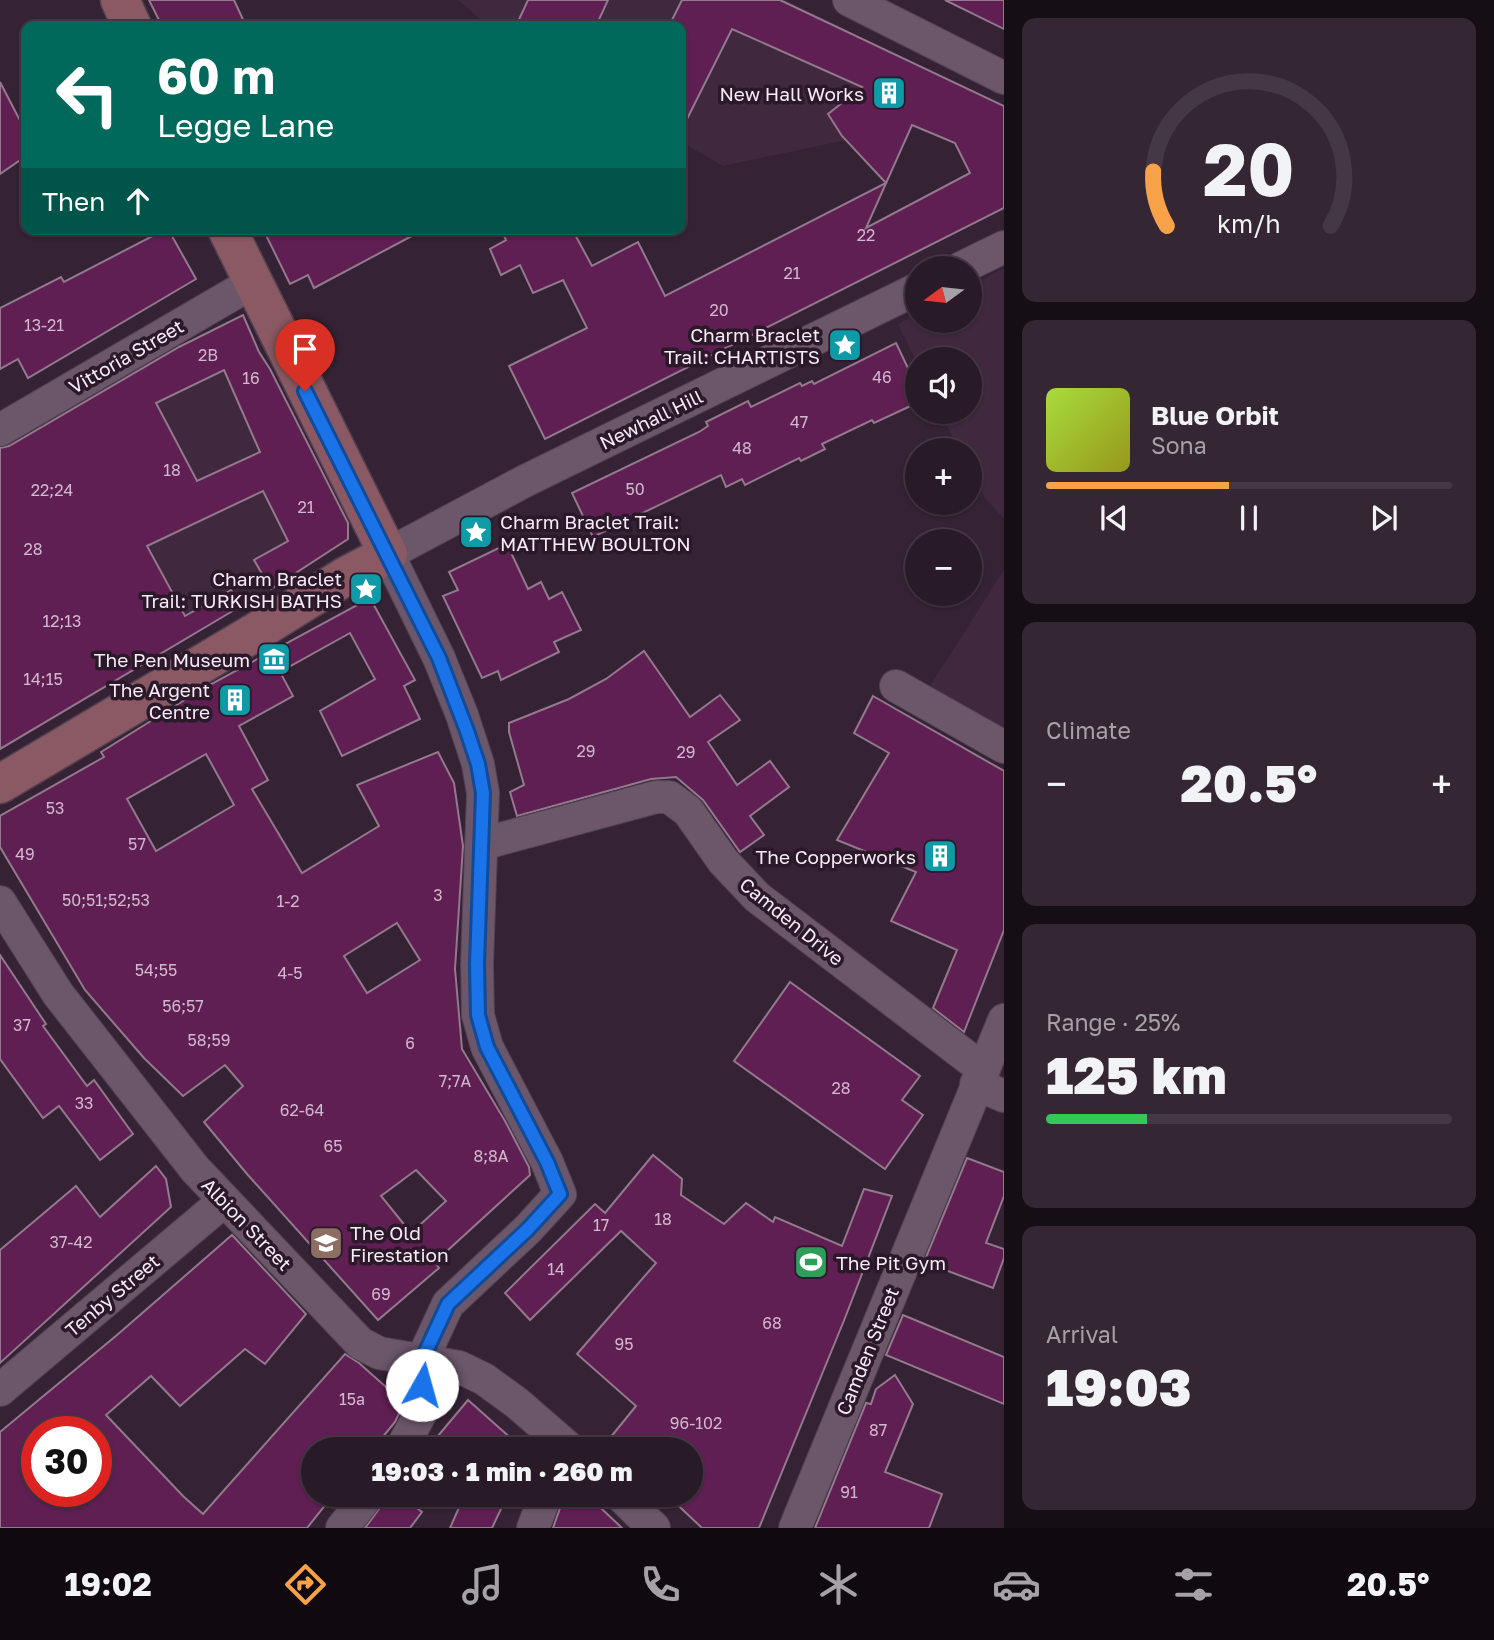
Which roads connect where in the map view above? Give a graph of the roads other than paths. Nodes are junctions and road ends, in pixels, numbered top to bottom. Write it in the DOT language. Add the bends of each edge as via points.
graph roads {
  1 [pos="120,0"];
  2 [pos="849,0"];
  3 [pos="130,21"];
  4 [pos="1004,78"];
  5 [pos="230,235"];
  6 [pos="1004,247"];
  7 [pos="982,258"];
  8 [pos="252,283"];
  9 [pos="905,295"];
  10 [pos="0,430"];
  11 [pos="388,554"];
  12 [pos="896,686"];
  13 [pos="1004,747"];
  14 [pos="0,784"];
  15 [pos="482,844"];
  16 [pos="0,902"];
  17 [pos="1004,1020"];
  18 [pos="988,1083"];
  19 [pos="224,1201"];
  20 [pos="422,1360"];
  21 [pos="0,1390"];
  22 [pos="407,1437"];
  23 [pos="554,1437"];
  24 [pos="359,1507"];
  25 [pos="541,1507"];
  26 [pos="632,1507"];
  27 [pos="342,1528"];
  28 [pos="533,1528"];
  29 [pos="654,1528"];
  30 [pos="795,1528"];
  1 -- 3 [label="street"];
  2 -- 4 [label="street"];
  5 -- 8 [label="street"];
  6 -- 7 [label="street"];
  8 -- 10 [label="street, Vittoria Street"];
  8 -- 11 [label="street"];
  9 -- 11 [label="street, Newhall Hill" via="525,481"];
  11 -- 14 [label="street"];
  11 -- 15 [label="street" via="439,658 478,764 483,793"];
  12 -- 13 [label="street"];
  15 -- 18 [label="street, Camden Drive" via="669,797 688,811 723,861 757,897"];
  15 -- 20 [label="street" via="478,1015 487,1047 560,1194 448,1304"];
  16 -- 19 [label="street, Albion Street" via="58,994"];
  17 -- 18 [label="street, Camden Street"];
  18 -- 30 [label="street, Camden Street"];
  19 -- 20 [label="street, Albion Street" via="360,1343 379,1353"];
  19 -- 21 [label="street, Tenby Street"];
  20 -- 22 [label="street" via="422,1410"];
  20 -- 23 [label="street, Albion Street" via="459,1367 484,1379"];
  24 -- 27 [label="street"];
  25 -- 28 [label="street"];
  26 -- 29 [label="street"];
}
